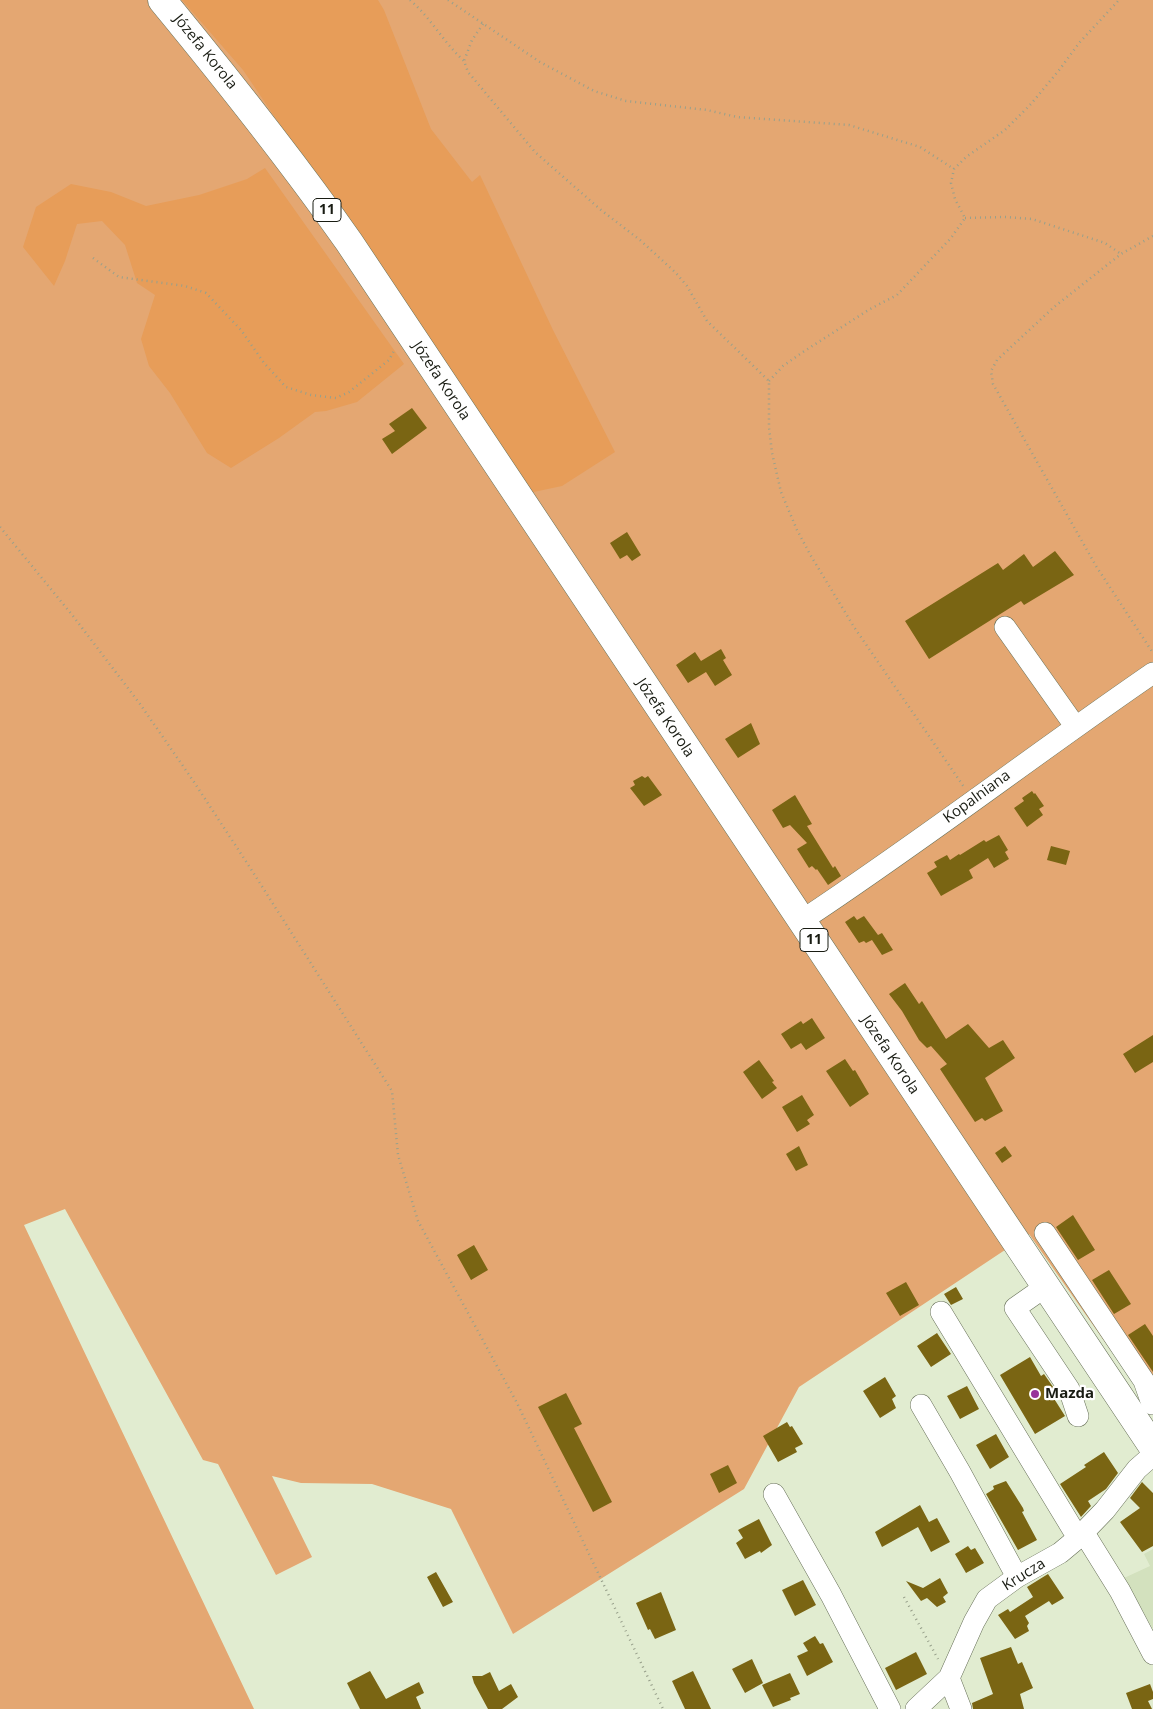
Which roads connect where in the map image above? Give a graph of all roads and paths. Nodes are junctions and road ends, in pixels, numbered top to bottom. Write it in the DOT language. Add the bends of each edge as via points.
graph roads {
  1 [pos="162,0"];
  2 [pos="410,0"];
  3 [pos="448,0"];
  4 [pos="1119,0"];
  5 [pos="483,24"];
  6 [pos="464,62"];
  7 [pos="954,169"];
  8 [pos="965,218"];
  9 [pos="1153,236"];
  10 [pos="1121,254"];
  11 [pos="94,258"];
  12 [pos="407,329"];
  13 [pos="769,381"];
  14 [pos="0,527"];
  15 [pos="1005,627"];
  16 [pos="1153,653"];
  17 [pos="1153,673"];
  18 [pos="1075,726"];
  19 [pos="973,800"];
  20 [pos="801,921"];
  21 [pos="1046,1233"];
  22 [pos="1045,1287"];
  23 [pos="942,1312"];
  24 [pos="921,1405"];
  25 [pos="1145,1407"];
  26 [pos="1078,1416"];
  27 [pos="1153,1447"];
  28 [pos="1153,1455"];
  29 [pos="774,1494"];
  30 [pos="1081,1536"];
  31 [pos="1017,1577"];
  32 [pos="904,1597"];
  33 [pos="1153,1654"];
  34 [pos="948,1678"];
  35 [pos="663,1709"];
  36 [pos="890,1709"];
  37 [pos="916,1709"];
  38 [pos="961,1709"];
  1 -- 12 [label="highway, Józefa Korola / 11" via="304,178"];
  2 -- 6 [label="path"];
  3 -- 5 [label="path"];
  4 -- 7 [label="path" via="1079,42 1031,104 1005,130"];
  5 -- 6 [label="path" via="472,40"];
  5 -- 7 [label="path" via="540,62 594,90 626,101 707,110 737,117 849,125 920,147"];
  6 -- 13 [label="path" via="468,72 535,152 676,272 706,320"];
  7 -- 8 [label="path" via="951,183"];
  8 -- 10 [label="path" via="1032,219 1106,243"];
  8 -- 13 [label="path" via="951,238 897,295 870,308 802,352"];
  9 -- 10 [label="path"];
  10 -- 16 [label="path" via="1054,307 997,360 991,371 993,384 1096,566"];
  11 -- 12 [label="path" via="119,277 185,286 206,293 241,330 286,387 311,395 336,398 349,392 389,360"];
  12 -- 20 [label="highway, Józefa Korola / 11"];
  13 -- 19 [label="path" via="772,453 781,492 797,530 854,627"];
  14 -- 35 [label="path" via="73,616 151,720 249,866 392,1091 398,1155 418,1221 517,1404"];
  15 -- 18 [label="street"];
  17 -- 18 [label="street, Kopalniana"];
  18 -- 19 [label="street, Kopalniana"];
  19 -- 20 [label="street, Kopalniana"];
  20 -- 22 [label="highway, Józefa Korola / 11"];
  21 -- 25 [label="street" via="1144,1381"];
  22 -- 25 [label="highway, Józefa Korola / 11"];
  22 -- 26 [label="street" via="1015,1308 1069,1390"];
  23 -- 30 [label="street"];
  24 -- 31 [label="street"];
  25 -- 27 [label="highway, Józefa Korola / 11"];
  28 -- 30 [label="street, Krucza" via="1137,1469"];
  29 -- 36 [label="street"];
  30 -- 31 [label="street, Krucza"];
  30 -- 33 [label="street" via="1120,1591"];
  31 -- 34 [label="street, Krucza" via="987,1599"];
  32 -- 34 [label="path"];
  34 -- 37 [label="street, Krucza"];
  34 -- 38 [label="street"];
}
